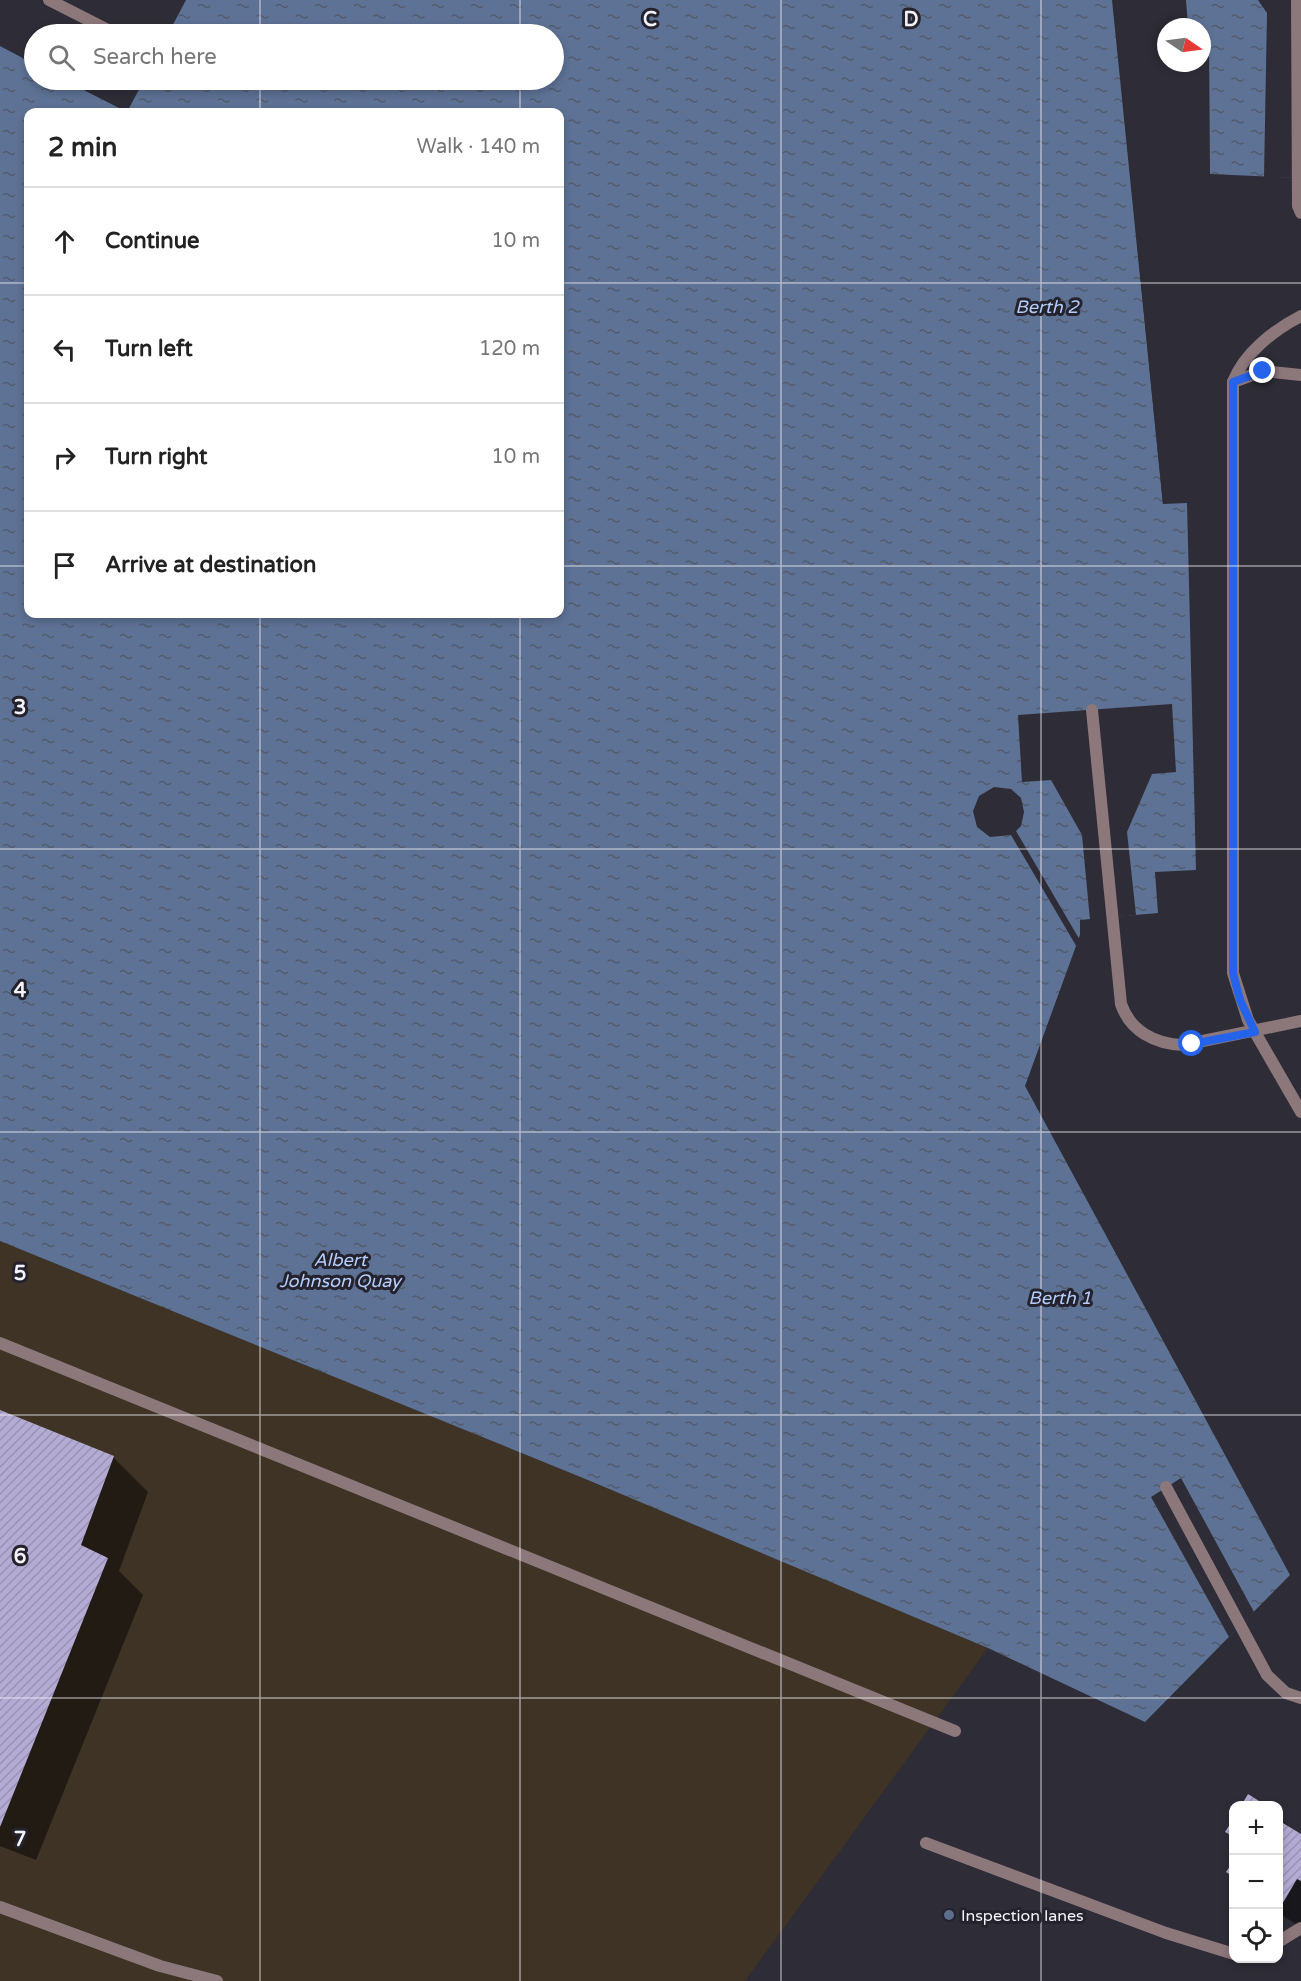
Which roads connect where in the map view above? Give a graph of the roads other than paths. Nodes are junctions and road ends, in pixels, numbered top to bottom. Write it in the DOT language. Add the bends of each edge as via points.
graph roads {
  1 [pos="49,0"];
  2 [pos="1298,0"];
  3 [pos="96,24"];
  4 [pos="1301,58"];
  5 [pos="1301,213"];
  6 [pos="1301,316"];
  7 [pos="1301,375"];
  8 [pos="1233,382"];
  9 [pos="1092,710"];
  10 [pos="1301,1021"];
  11 [pos="1255,1032"];
  12 [pos="1301,1112"];
  13 [pos="0,1343"];
  14 [pos="1166,1487"];
  15 [pos="1301,1698"];
  16 [pos="955,1731"];
  17 [pos="926,1843"];
  18 [pos="0,1907"];
  19 [pos="1301,1928"];
  20 [pos="1283,1939"];
  21 [pos="1229,1953"];
  22 [pos="217,1981"];
  1 -- 3 [label="lane"];
  2 -- 4 [label="lane"];
  2 -- 5 [label="lane"];
  6 -- 8 [label="lane" via="1249,354"];
  7 -- 8 [label="lane" via="1263,371"];
  8 -- 11 [label="lane" via="1233,973"];
  9 -- 11 [label="lane" via="1121,1004 1126,1017 1143,1034 1175,1044"];
  10 -- 11 [label="lane"];
  11 -- 12 [label="lane"];
  13 -- 16 [label="lane"];
  14 -- 15 [label="lane" via="1267,1675 1278,1688"];
  17 -- 21 [label="lane" via="1190,1942"];
  18 -- 22 [label="lane" via="160,1966"];
  19 -- 20 [label="lane"];
}
